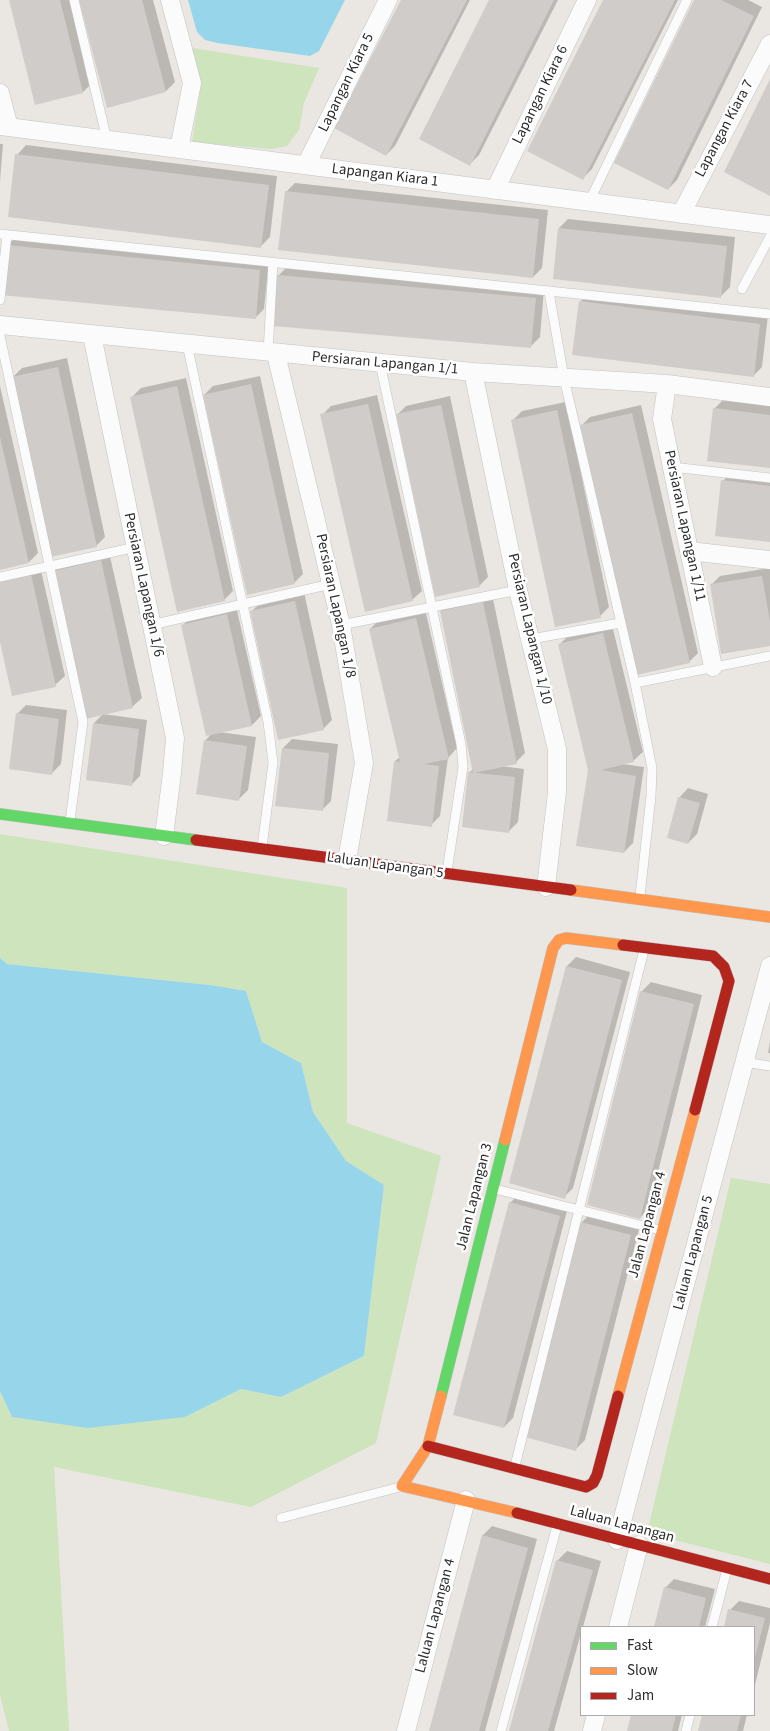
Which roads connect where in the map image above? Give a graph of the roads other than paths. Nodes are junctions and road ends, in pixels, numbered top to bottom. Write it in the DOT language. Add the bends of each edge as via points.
graph roads {
  1 [pos="74,0"];
  2 [pos="170,0"];
  3 [pos="388,0"];
  4 [pos="587,0"];
  5 [pos="687,0"];
  6 [pos="770,44"];
  7 [pos="0,93"];
  8 [pos="5,127"];
  9 [pos="107,140"];
  10 [pos="179,149"];
  11 [pos="306,165"];
  12 [pos="495,190"];
  13 [pos="590,202"];
  14 [pos="681,214"];
  15 [pos="770,225"];
  16 [pos="3,235"];
  17 [pos="770,237"];
  18 [pos="273,262"];
  19 [pos="742,289"];
  20 [pos="550,292"];
  21 [pos="0,300"];
  22 [pos="770,314"];
  23 [pos="0,324"];
  24 [pos="92,335"];
  25 [pos="0,336"];
  26 [pos="187,344"];
  27 [pos="272,353"];
  28 [pos="380,364"];
  29 [pos="473,372"];
  30 [pos="564,378"];
  31 [pos="667,384"];
  32 [pos="770,397"];
  33 [pos="672,467"];
  34 [pos="770,478"];
  35 [pos="136,547"];
  36 [pos="689,551"];
  37 [pos="770,560"];
  38 [pos="50,566"];
  39 [pos="0,577"];
  40 [pos="332,584"];
  41 [pos="518,590"];
  42 [pos="242,604"];
  43 [pos="432,607"];
  44 [pos="620,623"];
  45 [pos="151,625"];
  46 [pos="341,625"];
  47 [pos="531,639"];
  48 [pos="770,656"];
  49 [pos="713,667"];
  50 [pos="635,683"];
  51 [pos="0,814"];
  52 [pos="69,824"];
  53 [pos="164,836"];
  54 [pos="262,849"];
  55 [pos="347,860"];
  56 [pos="446,874"];
  57 [pos="546,887"];
  58 [pos="640,899"];
  59 [pos="770,917"];
  60 [pos="644,948"];
  61 [pos="770,966"];
  62 [pos="744,1062"];
  63 [pos="770,1066"];
  64 [pos="493,1188"];
  65 [pos="579,1210"];
  66 [pos="662,1231"];
  67 [pos="428,1446"];
  68 [pos="514,1467"];
  69 [pos="402,1486"];
  70 [pos="466,1500"];
  71 [pos="281,1518"];
  72 [pos="557,1524"];
  73 [pos="618,1540"];
  74 [pos="639,1545"];
  75 [pos="728,1568"];
  76 [pos="770,1580"];
  77 [pos="618,1626"];
  78 [pos="712,1626"];
  79 [pos="596,1716"];
  80 [pos="690,1716"];
  81 [pos="406,1731"];
  82 [pos="501,1731"];
  83 [pos="592,1731"];
  84 [pos="686,1731"];
  1 -- 9 [label="lane"];
  2 -- 10 [label="street" via="192,83"];
  3 -- 11 [label="street, Lapangan Kiara 5"];
  4 -- 12 [label="street, Lapangan Kiara 6"];
  5 -- 13 [label="lane"];
  6 -- 14 [label="street, Lapangan Kiara 7"];
  7 -- 8 [label="street"];
  8 -- 9 [label="street, Lapangan Kiara 1"];
  9 -- 10 [label="street, Lapangan Kiara 1"];
  10 -- 11 [label="street, Lapangan Kiara 1"];
  11 -- 12 [label="street, Lapangan Kiara 1"];
  12 -- 13 [label="street, Lapangan Kiara 1"];
  13 -- 14 [label="street, Lapangan Kiara 1"];
  14 -- 15 [label="street, Lapangan Kiara 1"];
  16 -- 18 [label="lane"];
  16 -- 21 [label="lane"];
  17 -- 19 [label="lane"];
  18 -- 20 [label="lane"];
  18 -- 27 [label="lane"];
  20 -- 22 [label="lane"];
  20 -- 30 [label="lane"];
  23 -- 24 [label="street, Persiaran Lapangan 1/1"];
  24 -- 26 [label="street, Persiaran Lapangan 1/1"];
  24 -- 35 [label="street, Persiaran Lapangan 1/6"];
  25 -- 38 [label="lane"];
  26 -- 27 [label="street, Persiaran Lapangan 1/1"];
  26 -- 42 [label="lane"];
  27 -- 28 [label="street, Persiaran Lapangan 1/1"];
  27 -- 40 [label="street, Persiaran Lapangan 1/8"];
  28 -- 29 [label="street, Persiaran Lapangan 1/1"];
  28 -- 43 [label="lane"];
  29 -- 30 [label="street, Persiaran Lapangan 1/1"];
  29 -- 41 [label="street, Persiaran Lapangan 1/10"];
  30 -- 31 [label="street, Persiaran Lapangan 1/1"];
  30 -- 44 [label="lane"];
  31 -- 32 [label="street, Persiaran Lapangan 1/1"];
  31 -- 33 [label="street, Persiaran Lapangan 1/11" via="662,420"];
  33 -- 34 [label="lane"];
  33 -- 36 [label="street, Persiaran Lapangan 1/11"];
  35 -- 38 [label="lane"];
  35 -- 45 [label="street, Persiaran Lapangan 1/6"];
  36 -- 37 [label="street"];
  36 -- 49 [label="street, Persiaran Lapangan 1/11"];
  38 -- 39 [label="lane"];
  38 -- 52 [label="lane" via="83,722"];
  40 -- 42 [label="lane"];
  40 -- 46 [label="street, Persiaran Lapangan 1/8"];
  41 -- 43 [label="lane"];
  41 -- 47 [label="street, Persiaran Lapangan 1/10"];
  42 -- 45 [label="lane"];
  42 -- 54 [label="lane" via="268,722 273,763"];
  43 -- 46 [label="lane"];
  43 -- 56 [label="lane" via="463,767"];
  44 -- 47 [label="lane"];
  44 -- 50 [label="lane"];
  45 -- 53 [label="street, Persiaran Lapangan 1/6" via="175,738"];
  46 -- 55 [label="street, Persiaran Lapangan 1/8" via="364,763"];
  47 -- 57 [label="street, Persiaran Lapangan 1/10" via="557,749 557,792"];
  48 -- 49 [label="lane"];
  49 -- 50 [label="lane"];
  50 -- 58 [label="lane" via="652,768"];
  51 -- 52 [label="street, Laluan Lapangan 5"];
  52 -- 53 [label="street, Laluan Lapangan 5"];
  53 -- 54 [label="street, Laluan Lapangan 5"];
  54 -- 55 [label="street, Laluan Lapangan 5"];
  55 -- 56 [label="street, Laluan Lapangan 5"];
  56 -- 57 [label="street, Laluan Lapangan 5"];
  57 -- 58 [label="street, Laluan Lapangan 5"];
  58 -- 59 [label="street, Laluan Lapangan 5"];
  60 -- 64 [label="street, Jalan Lapangan 3" via="566,938 559,940 553,948"];
  60 -- 65 [label="lane"];
  60 -- 66 [label="street, Jalan Lapangan 4" via="712,956 724,967 729,981"];
  61 -- 62 [label="street, Laluan Lapangan 5"];
  62 -- 63 [label="lane"];
  62 -- 73 [label="street, Laluan Lapangan 5"];
  64 -- 65 [label="lane"];
  64 -- 67 [label="street, Jalan Lapangan 3"];
  65 -- 66 [label="lane"];
  65 -- 68 [label="lane"];
  66 -- 68 [label="street, Jalan Lapangan 4" via="593,1483 586,1487"];
  67 -- 68 [label="street"];
  67 -- 69 [label="street, Jalan Lapangan 3"];
  69 -- 70 [label="street, Laluan Lapangan"];
  69 -- 71 [label="lane"];
  70 -- 72 [label="street, Laluan Lapangan"];
  70 -- 81 [label="street, Laluan Lapangan 4"];
  72 -- 73 [label="street, Laluan Lapangan"];
  72 -- 82 [label="lane"];
  73 -- 74 [label="street, Laluan Lapangan"];
  74 -- 75 [label="street, Laluan Lapangan"];
  74 -- 77 [label="street"];
  75 -- 76 [label="street, Laluan Lapangan"];
  75 -- 78 [label="lane"];
  79 -- 83 [label="street"];
  80 -- 84 [label="lane"];
}
